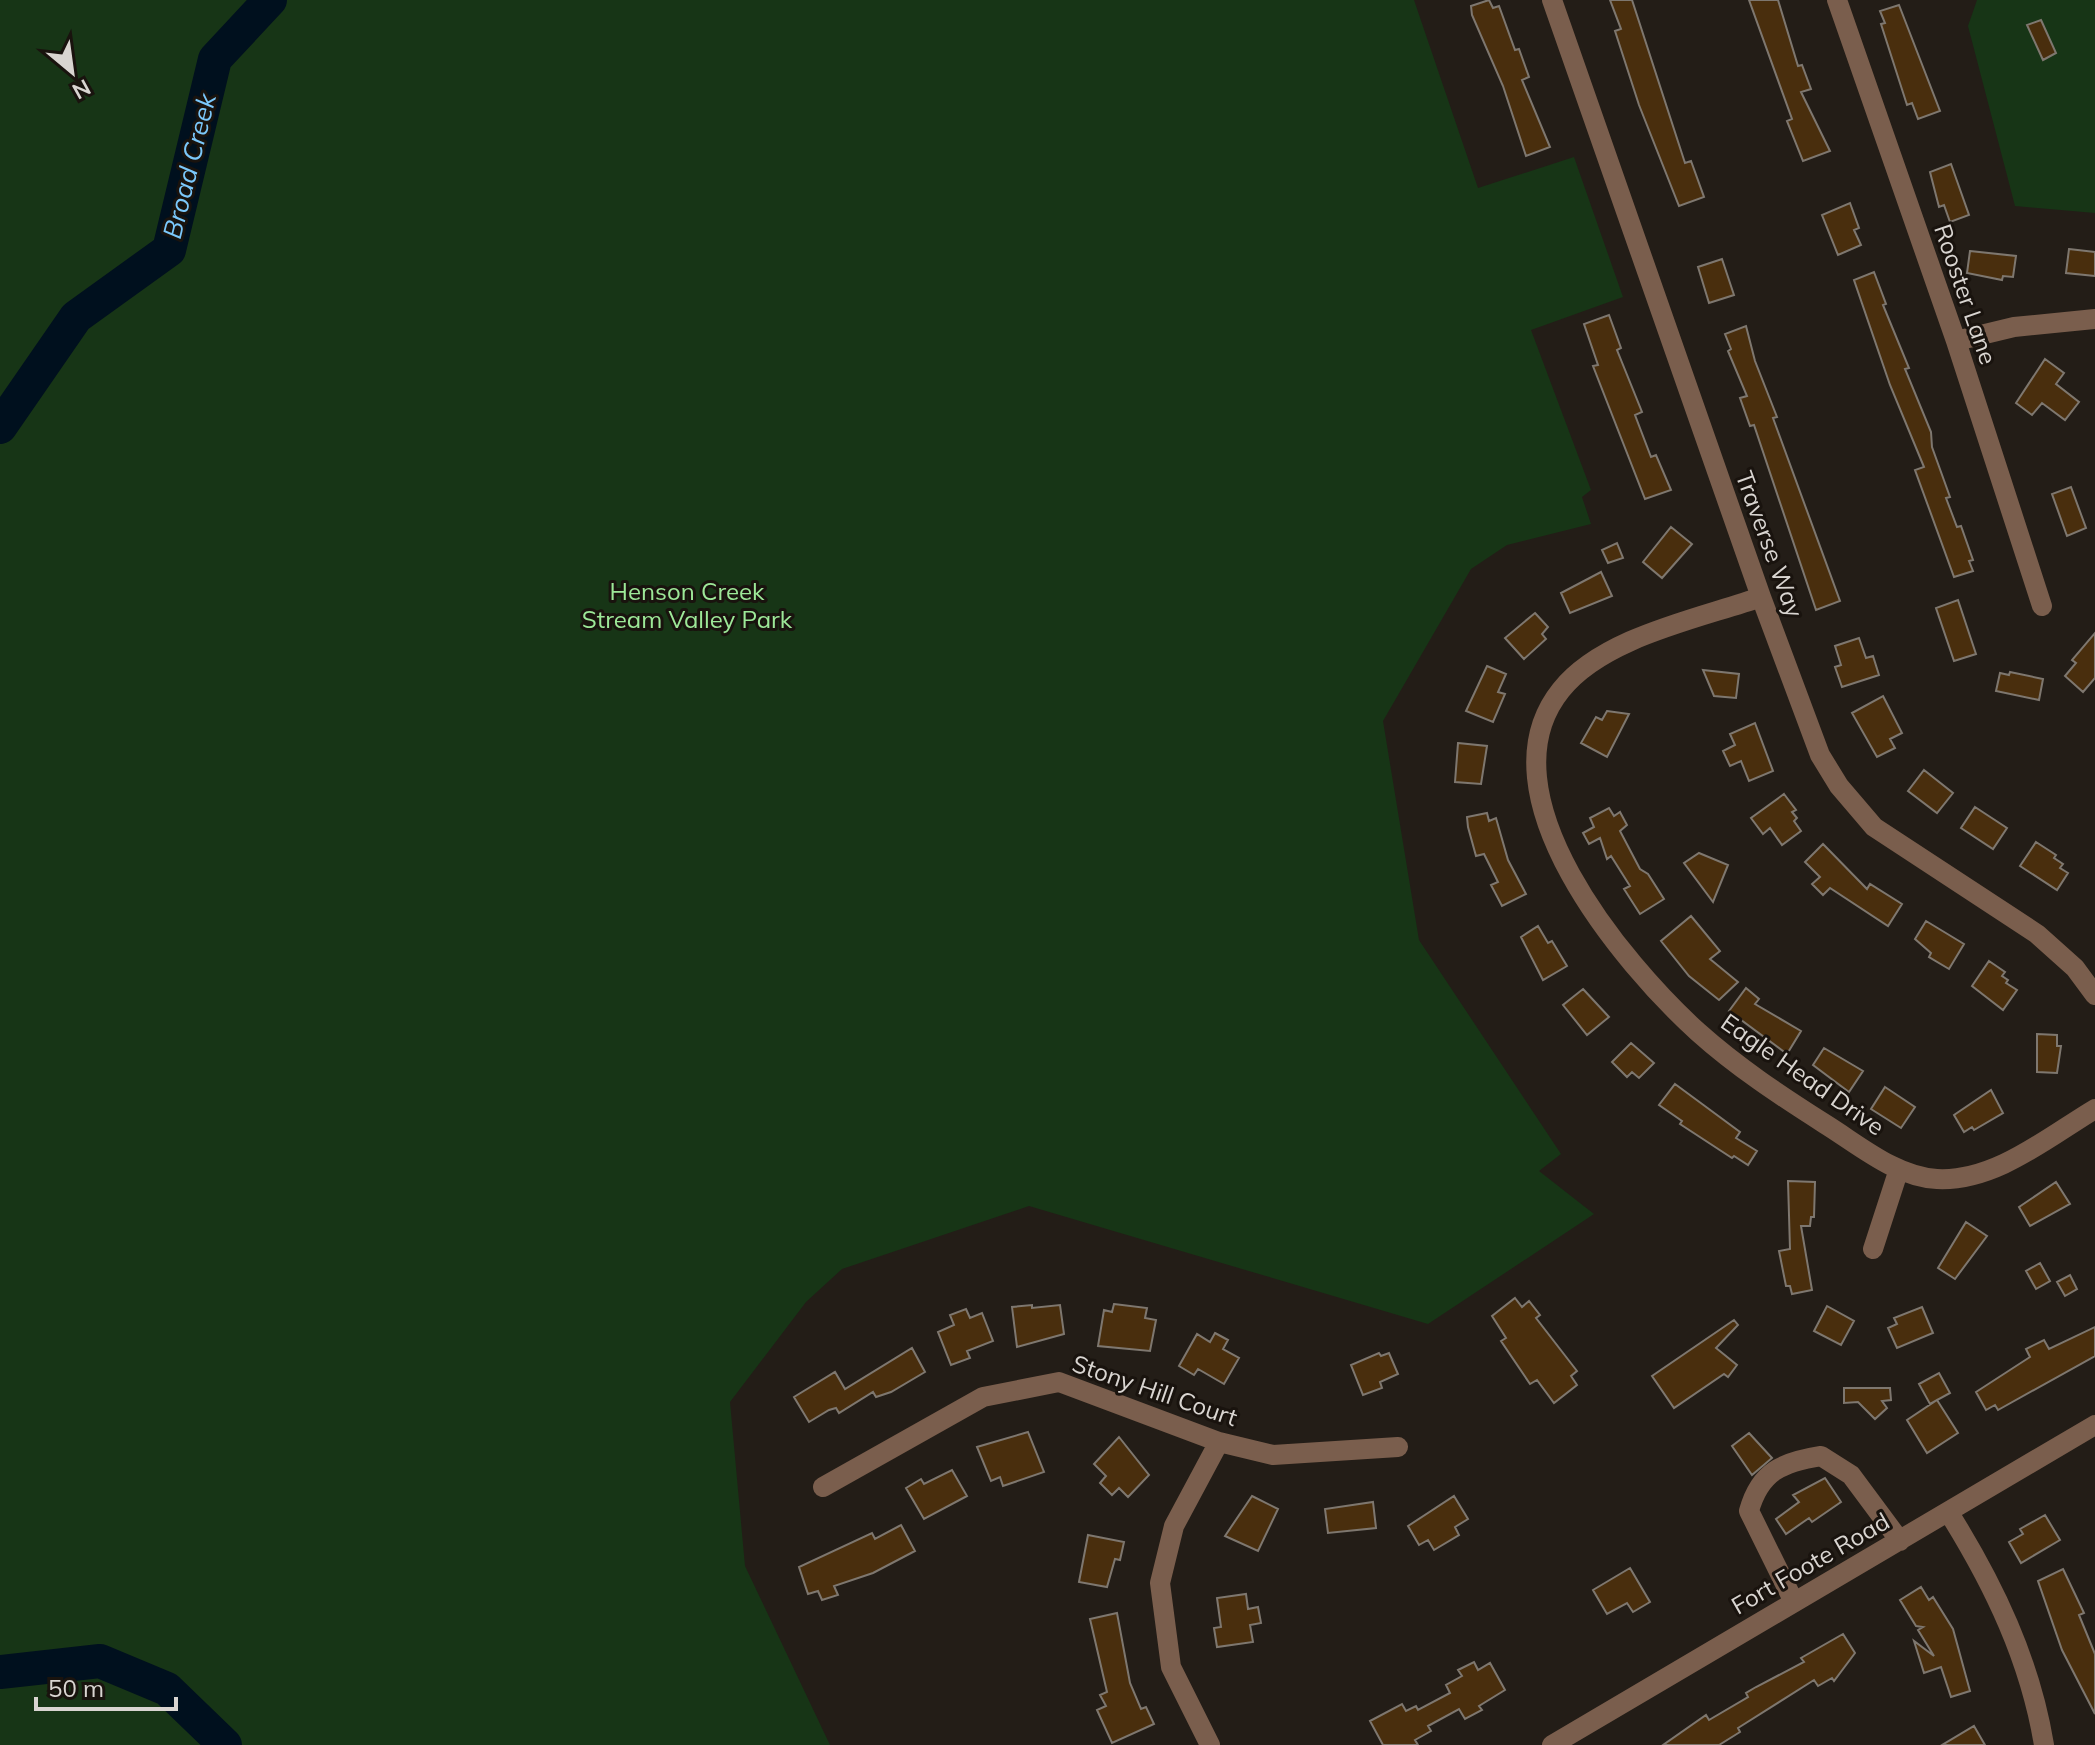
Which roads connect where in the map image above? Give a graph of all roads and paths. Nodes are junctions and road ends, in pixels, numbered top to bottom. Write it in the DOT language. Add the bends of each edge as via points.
graph roads {
  1 [pos="1552,0"];
  2 [pos="1837,0"];
  3 [pos="2095,319"];
  4 [pos="1956,341"];
  5 [pos="1761,597"];
  6 [pos="2042,606"];
  7 [pos="2095,995"];
  8 [pos="2095,1109"];
  9 [pos="1899,1169"];
  10 [pos="1873,1249"];
  11 [pos="2095,1425"];
  12 [pos="1219,1442"];
  13 [pos="1398,1447"];
  14 [pos="823,1487"];
  15 [pos="1949,1513"];
  16 [pos="1900,1541"];
  17 [pos="1794,1602"];
  18 [pos="1210,1745"];
  19 [pos="1552,1745"];
  20 [pos="2044,1745"];
  1 -- 5 [label="street, Traverse Way"];
  2 -- 4 [label="street, Rooster Lane"];
  3 -- 4 [label="street" via="2014,327"];
  4 -- 6 [label="street, Rooster Lane"];
  5 -- 7 [label="street, Traverse Way" via="1820,755 1855,808 1898,843 2037,934 2075,968"];
  5 -- 9 [label="street, Eagle Head Drive" via="1632,642 1583,666 1559,691 1544,724 1537,773 1541,802 1595,914 1669,1005 1731,1060"];
  8 -- 9 [label="street, Eagle Head Drive" via="1995,1169 1940,1180"];
  9 -- 10 [label="street"];
  11 -- 15 [label="street, Fort Foote Road"];
  12 -- 13 [label="street, Stony Hill Court" via="1273,1455"];
  12 -- 14 [label="street, Stony Hill Court" via="1059,1382 983,1397"];
  12 -- 18 [label="street" via="1174,1526 1160,1583 1171,1667"];
  15 -- 16 [label="street, Fort Foote Road"];
  15 -- 20 [label="street" via="1986,1572 2012,1632 2030,1680"];
  16 -- 17 [label="street, Fort Foote Road"];
  16 -- 17 [label="street" via="1851,1475 1821,1456 1787,1461 1755,1488 1749,1511"];
  17 -- 19 [label="street, Fort Foote Road"];
}
